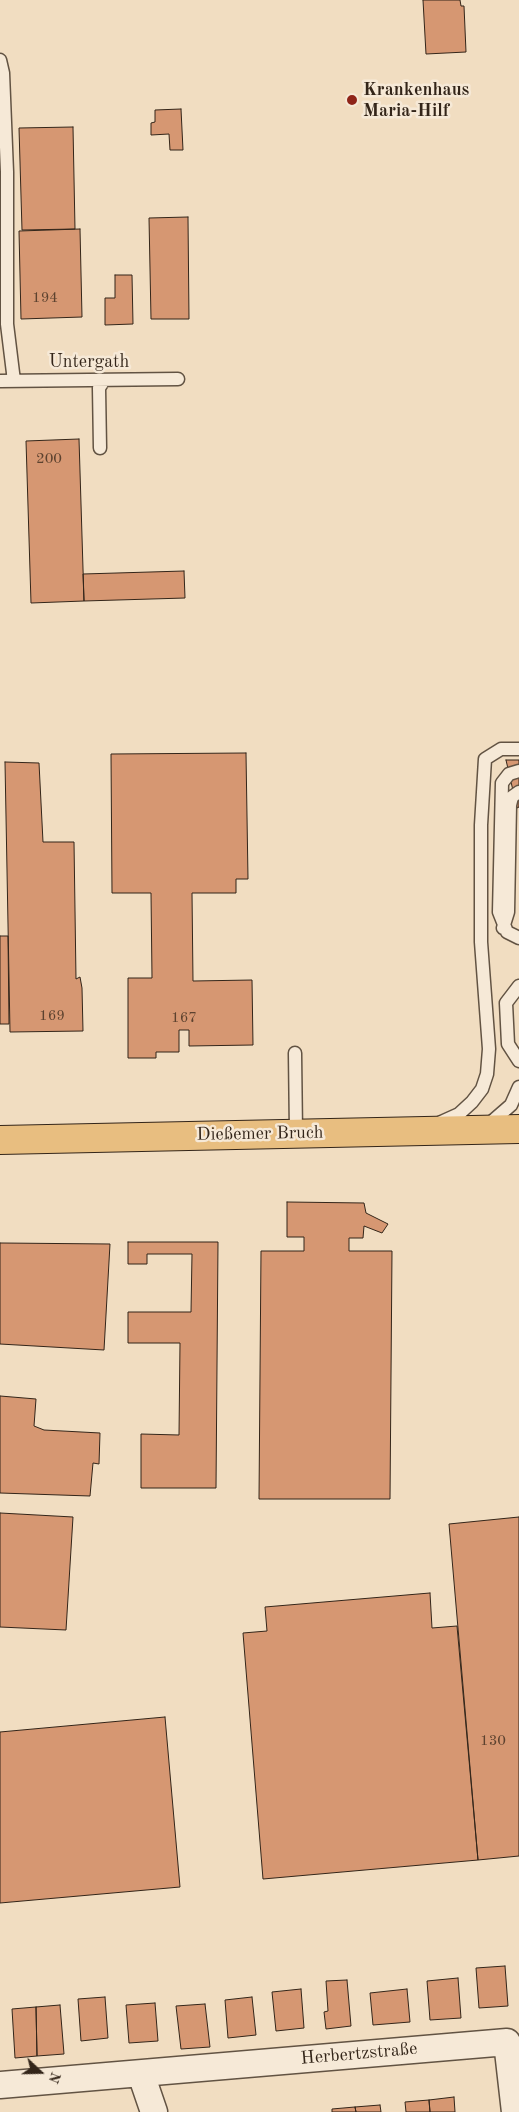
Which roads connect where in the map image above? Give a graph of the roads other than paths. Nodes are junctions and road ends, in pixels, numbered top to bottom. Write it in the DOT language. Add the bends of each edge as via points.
graph roads {
  1 [pos="0,60"];
  2 [pos="178,379"];
  3 [pos="14,380"];
  4 [pos="104,380"];
  5 [pos="0,381"];
  6 [pos="100,448"];
  7 [pos="519,749"];
  8 [pos="519,771"];
  9 [pos="519,792"];
  10 [pos="503,928"];
  11 [pos="519,938"];
  12 [pos="519,977"];
  13 [pos="517,993"];
  14 [pos="513,1016"];
  15 [pos="513,1032"];
  16 [pos="294,1053"];
  17 [pos="519,1060"];
  18 [pos="519,1087"];
  19 [pos="519,1129"];
  20 [pos="481,1130"];
  21 [pos="423,1131"];
  22 [pos="296,1133"];
  23 [pos="0,1140"];
  24 [pos="140,2074"];
  25 [pos="0,2085"];
  26 [pos="154,2112"];
  27 [pos="515,2112"];
  1 -- 3 [label="lane" via="7,172 7,324"];
  2 -- 4 [label="lane, Untergath"];
  3 -- 4 [label="lane, Untergath"];
  3 -- 5 [label="lane, Untergath"];
  4 -- 6 [label="lane" via="99,388"];
  7 -- 21 [label="lane" via="501,749 485,759 480,825 481,932 489,1049 487,1074 482,1089 459,1114"];
  8 -- 10 [label="lane" via="509,774 502,783 499,912"];
  9 -- 10 [label="lane" via="512,797 510,805 508,912"];
  10 -- 11 [label="lane"];
  12 -- 13 [label="lane" via="515,981"];
  13 -- 14 [label="lane"];
  14 -- 15 [label="lane"];
  15 -- 17 [label="lane" via="510,1046"];
  16 -- 22 [label="lane"];
  18 -- 20 [label="lane" via="511,1106"];
  19 -- 20 [label="main road, Dießemer Bruch"];
  20 -- 21 [label="main road, Dießemer Bruch"];
  21 -- 22 [label="main road, Dießemer Bruch"];
  22 -- 23 [label="main road, Dießemer Bruch"];
  24 -- 25 [label="street, Herbertzstraße"];
  24 -- 26 [label="street"];
  24 -- 27 [label="street, Herbertzstraße" via="507,2042"];
}
